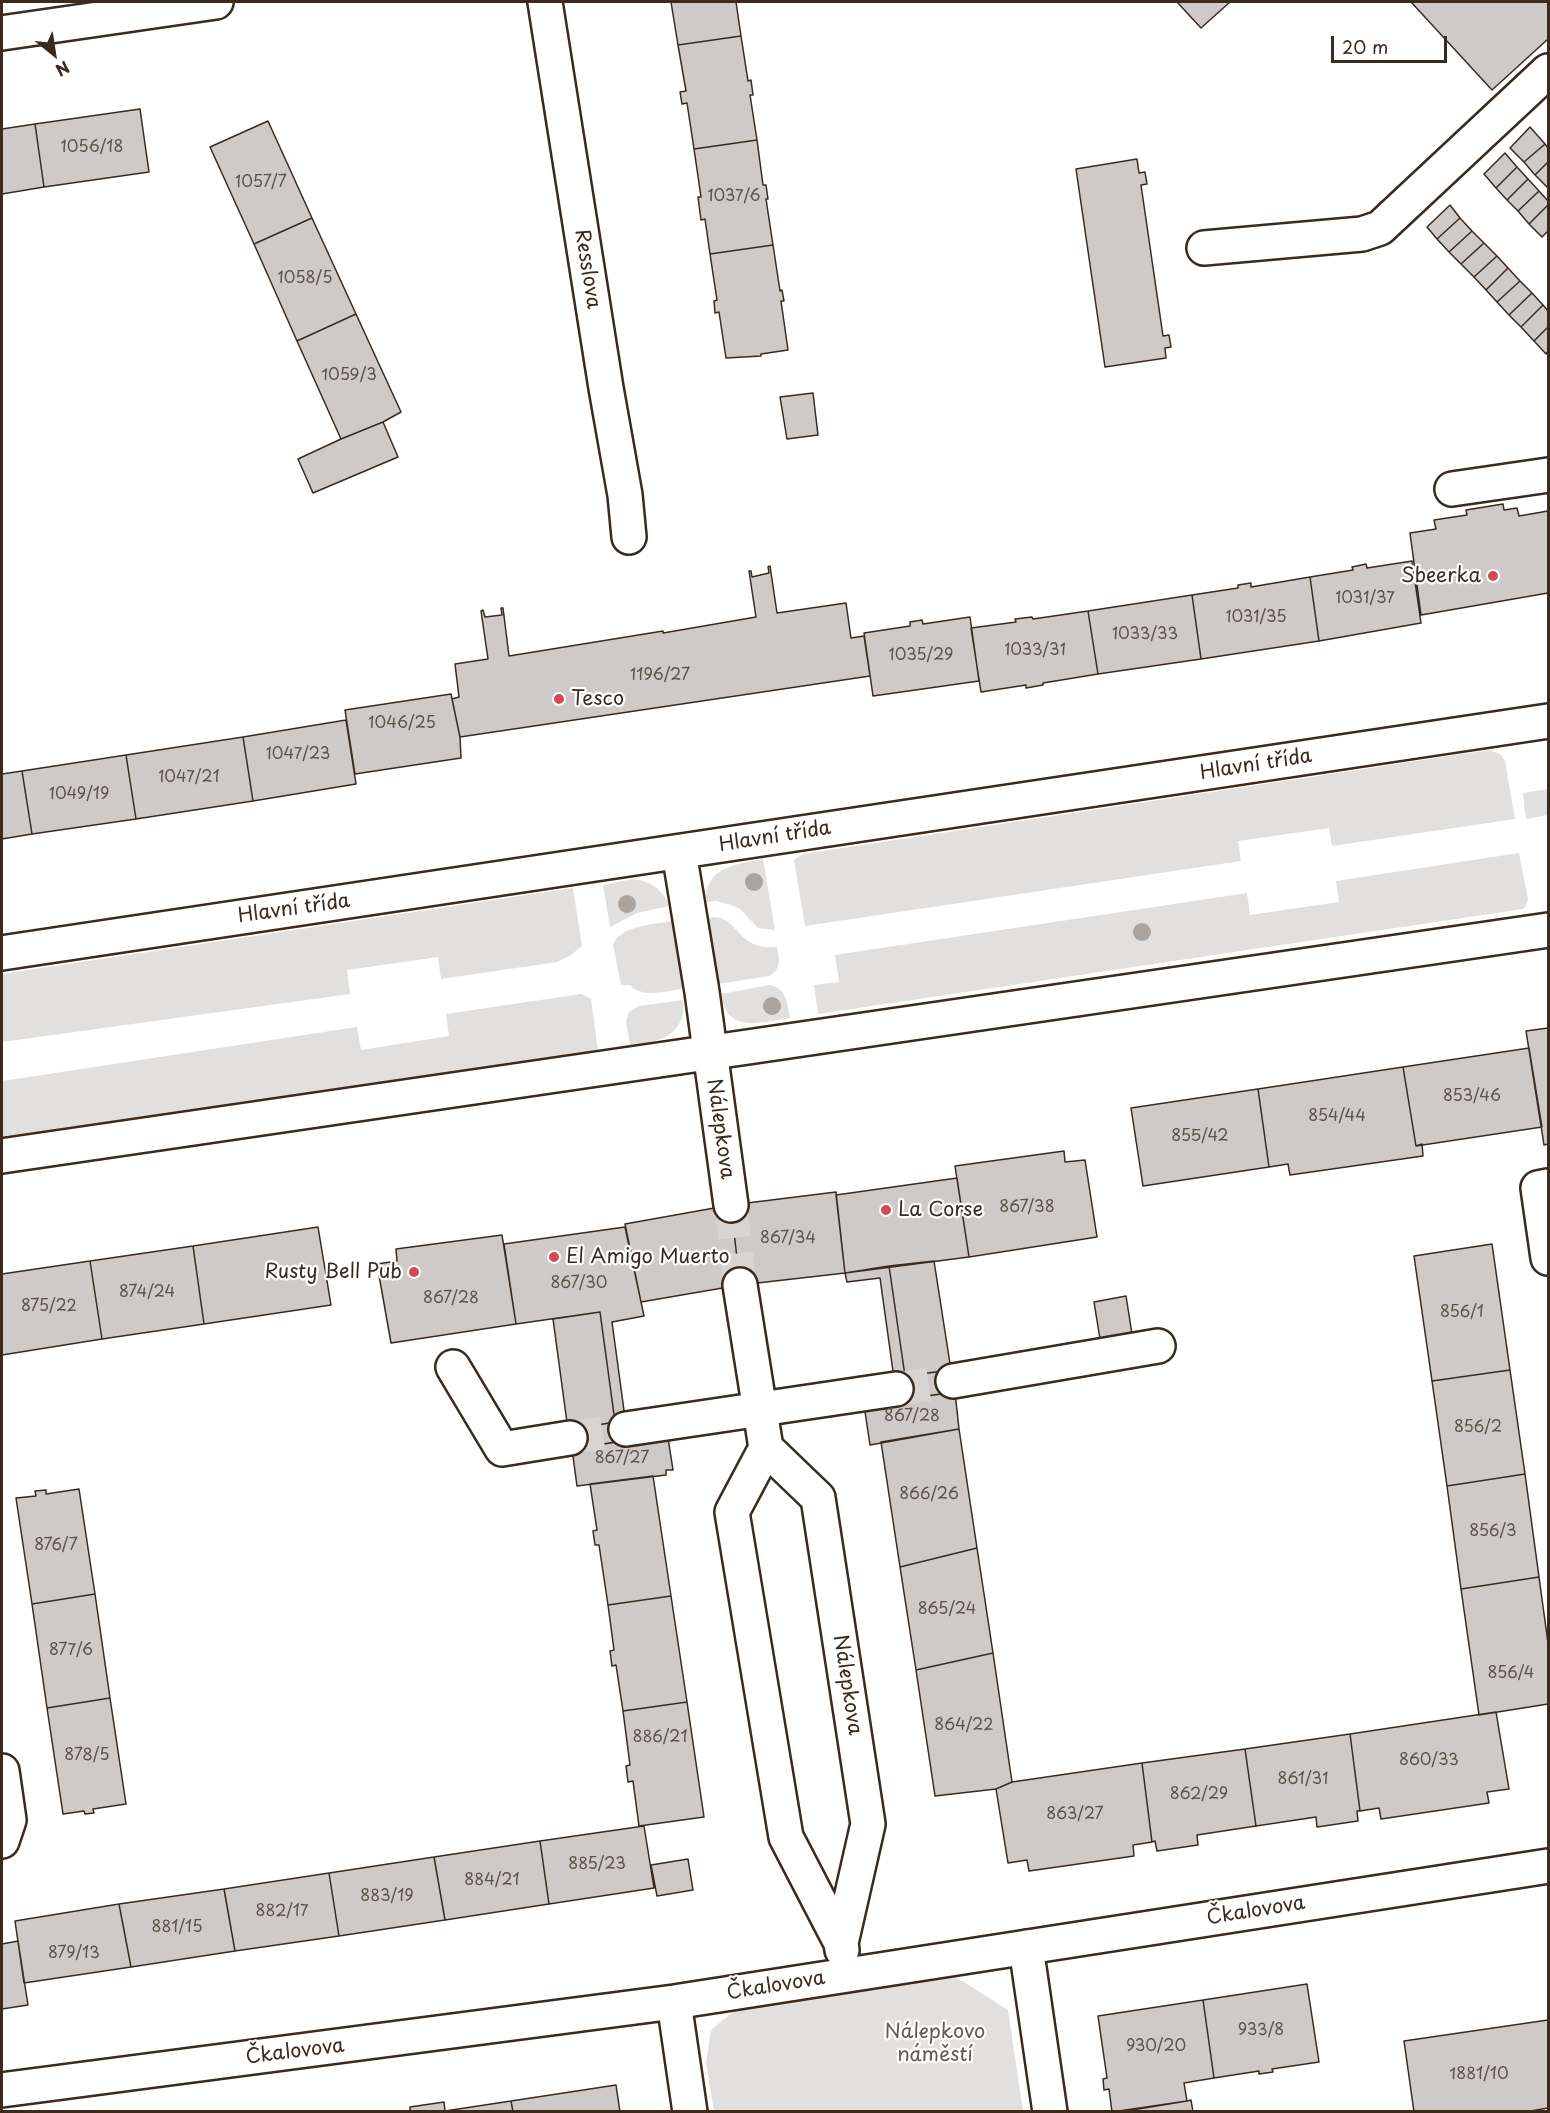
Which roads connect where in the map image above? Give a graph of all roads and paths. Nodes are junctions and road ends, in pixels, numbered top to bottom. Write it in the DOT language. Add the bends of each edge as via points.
graph roads {
  1 [pos="216,2"];
  2 [pos="545,2"];
  3 [pos="2,33"];
  4 [pos="1548,71"];
  5 [pos="1204,248"];
  6 [pos="1548,475"];
  7 [pos="1452,489"];
  8 [pos="629,537"];
  9 [pos="1548,721"];
  10 [pos="679,852"];
  11 [pos="1548,930"];
  12 [pos="2,952"];
  13 [pos="710,1053"];
  14 [pos="2,1156"];
  15 [pos="1548,1186"];
  16 [pos="731,1205"];
  17 [pos="1548,1258"];
  18 [pos="740,1285"];
  19 [pos="1158,1346"];
  20 [pos="453,1366"];
  21 [pos="953,1381"];
  22 [pos="896,1389"];
  23 [pos="760,1410"];
  24 [pos="626,1429"];
  25 [pos="570,1438"];
  26 [pos="766,1448"];
  27 [pos="2,1771"];
  28 [pos="2,1841"];
  29 [pos="1548,1866"];
  30 [pos="841,1943"];
  31 [pos="1026,1947"];
  32 [pos="846,1975"];
  33 [pos="674,2002"];
  34 [pos="2,2090"];
  35 [pos="690,2112"];
  36 [pos="1050,2112"];
  1 -- 3 [label="street"];
  2 -- 8 [label="street, Resslova"];
  4 -- 5 [label="street" via="1380,228 1362,234"];
  6 -- 7 [label="street"];
  9 -- 10 [label="street, Hlavní třída"];
  10 -- 12 [label="street, Hlavní třída"];
  10 -- 13 [label="street, Nálepkova"];
  11 -- 13 [label="street"];
  13 -- 14 [label="street"];
  13 -- 16 [label="street, Nálepkova"];
  15 -- 17 [label="street" via="1538,1188"];
  18 -- 23 [label="street"];
  19 -- 21 [label="street"];
  20 -- 25 [label="street" via="502,1449"];
  22 -- 23 [label="street"];
  23 -- 24 [label="street"];
  23 -- 26 [label="street"];
  26 -- 30 [label="street, Nálepkova" via="732,1512 786,1837"];
  26 -- 30 [label="street, Nálepkova" via="818,1498 868,1824"];
  27 -- 28 [label="street" via="9,1820"];
  29 -- 31 [label="street, Čkalovova"];
  30 -- 32 [label="street, Nálepkova"];
  31 -- 32 [label="street, Čkalovova"];
  31 -- 36 [label="street"];
  32 -- 33 [label="street, Čkalovova"];
  33 -- 34 [label="street, Čkalovova"];
  33 -- 35 [label="street"];
}
